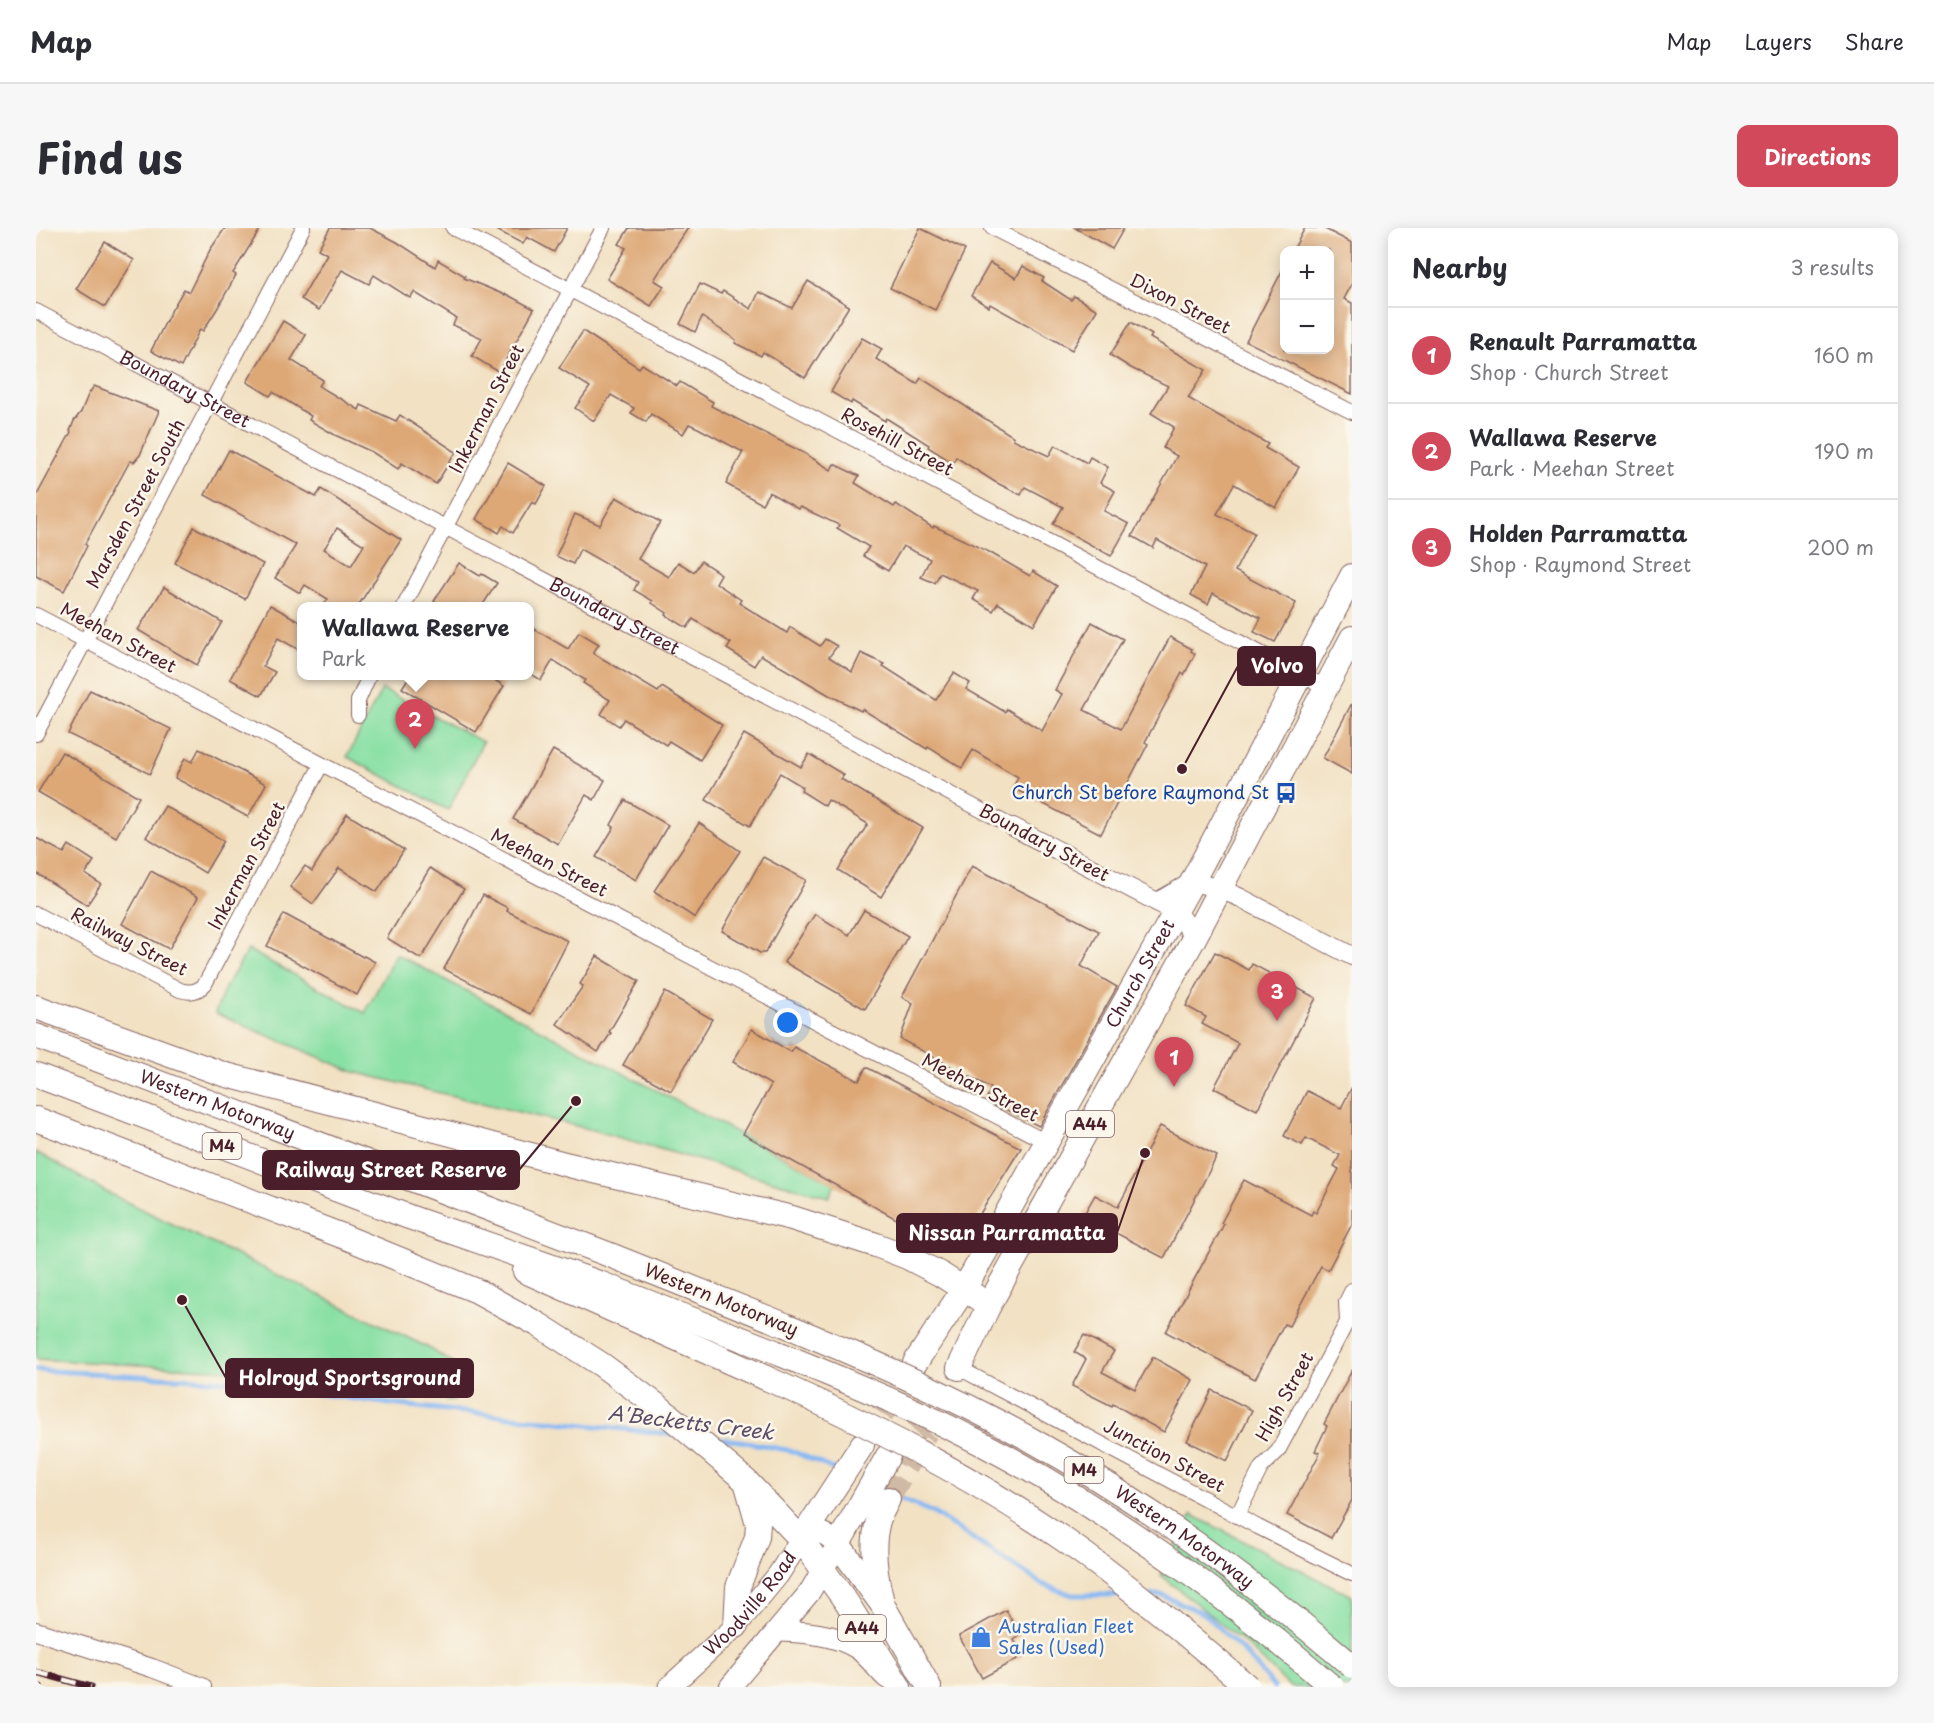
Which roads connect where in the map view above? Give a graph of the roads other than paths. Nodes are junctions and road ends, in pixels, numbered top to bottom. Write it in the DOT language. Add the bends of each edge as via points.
graph roads {
  1 [pos="303,228"];
  2 [pos="453,228"];
  3 [pos="603,228"];
  4 [pos="992,228"];
  5 [pos="570,290"];
  6 [pos="36,311"];
  7 [pos="211,403"];
  8 [pos="1352,412"];
  9 [pos="445,528"];
  10 [pos="1352,576"];
  11 [pos="406,602"];
  12 [pos="36,615"];
  13 [pos="1352,638"];
  14 [pos="84,640"];
  15 [pos="1301,674"];
  16 [pos="367,680"];
  17 [pos="1325,687"];
  18 [pos="358,715"];
  19 [pos="36,734"];
  20 [pos="321,765"];
  21 [pos="1013,827"];
  22 [pos="1192,882"];
  23 [pos="1218,888"];
  24 [pos="1166,907"];
  25 [pos="36,914"];
  26 [pos="1192,942"];
  27 [pos="1352,956"];
  28 [pos="205,984"];
  29 [pos="36,1007"];
  30 [pos="36,1036"];
  31 [pos="36,1075"];
  32 [pos="36,1119"];
  33 [pos="1046,1142"];
  34 [pos="408,1217"];
  35 [pos="963,1289"];
  36 [pos="1352,1290"];
  37 [pos="989,1305"];
  38 [pos="915,1363"];
  39 [pos="960,1368"];
  40 [pos="862,1445"];
  41 [pos="888,1456"];
  42 [pos="747,1482"];
  43 [pos="888,1499"];
  44 [pos="1237,1516"];
  45 [pos="803,1535"];
  46 [pos="843,1535"];
  47 [pos="824,1570"];
  48 [pos="1352,1574"];
  49 [pos="882,1604"];
  50 [pos="736,1626"];
  51 [pos="780,1630"];
  52 [pos="36,1631"];
  53 [pos="1352,1666"];
  54 [pos="202,1687"];
  55 [pos="669,1687"];
  56 [pos="730,1687"];
  57 [pos="897,1687"];
  58 [pos="929,1687"];
  59 [pos="1248,1687"];
  60 [pos="1332,1687"];
  1 -- 7 [label="street, Marsden Street South"];
  2 -- 5 [label="street, Rosehill Street"];
  3 -- 5 [label="street, Inkerman Street"];
  4 -- 8 [label="street, Dixon Street"];
  5 -- 9 [label="street, Inkerman Street"];
  5 -- 15 [label="street, Rosehill Street"];
  6 -- 7 [label="street, Boundary Street"];
  7 -- 9 [label="street, Boundary Street"];
  7 -- 14 [label="street, Marsden Street South"];
  9 -- 11 [label="street, Inkerman Street"];
  9 -- 21 [label="street, Boundary Street"];
  10 -- 15 [label="highway, Church Street / A44"];
  12 -- 14 [label="street, Meehan Street"];
  13 -- 17 [label="highway, Church Street / A44"];
  14 -- 19 [label="street, Marsden Street South"];
  14 -- 20 [label="street, Meehan Street"];
  15 -- 17 [label="street, Rosehill Street"];
  15 -- 22 [label="highway, Church Street / A44"];
  16 -- 18 [label="street" via="358,701"];
  17 -- 23 [label="highway, Church Street / A44"];
  20 -- 28 [label="street, Inkerman Street"];
  20 -- 33 [label="street, Meehan Street"];
  21 -- 24 [label="street, Boundary Street"];
  22 -- 23 [label="street"];
  22 -- 24 [label="highway, Church Street / A44"];
  23 -- 26 [label="highway, Church Street / A44"];
  23 -- 27 [label="street"];
  24 -- 26 [label="street" via="1182,917"];
  24 -- 33 [label="highway, Church Street / A44"];
  25 -- 28 [label="street, Railway Street" via="180,990 192,992"];
  26 -- 37 [label="highway, Church Street / A44"];
  29 -- 35 [label="highway" via="223,1074 569,1165 792,1218 897,1253"];
  30 -- 53 [label="highway, Western Motorway / M4, bridge" via="785,1324 963,1404 1145,1508 1249,1581"];
  31 -- 34 [label="highway, Western Motorway / M4"];
  32 -- 42 [label="highway" via="477,1291 602,1365 659,1407"];
  33 -- 35 [label="highway, Church Street / A44"];
  34 -- 59 [label="highway, Western Motorway / M4, bridge" via="902,1442 1012,1506 1111,1575"];
  34 -- 60 [label="highway, Western Motorway / M4, bridge" via="599,1283 775,1352 942,1424 1007,1457 1072,1495 1211,1588"];
  35 -- 37 [label="highway"];
  35 -- 38 [label="highway, Church Street / A44"];
  36 -- 44 [label="street, High Street" via="1346,1302 1347,1322 1278,1451 1262,1468"];
  37 -- 39 [label="highway, Church Street / A44"];
  39 -- 44 [label="street, Junction Street"];
  40 -- 45 [label="highway"];
  41 -- 46 [label="highway"];
  42 -- 45 [label="highway"];
  42 -- 50 [label="highway" via="758,1524 738,1587"];
  43 -- 49 [label="highway, A44" via="878,1522 876,1541 875,1571"];
  44 -- 48 [label="street, Junction Street"];
  45 -- 46 [label="main road, A44" via="816,1530"];
  45 -- 47 [label="highway, A44"];
  45 -- 50 [label="main road, Woodville Road" via="778,1575"];
  46 -- 47 [label="main road"];
  46 -- 49 [label="highway, A44"];
  47 -- 51 [label="main road, Woodville Road"];
  47 -- 57 [label="highway, A44"];
  49 -- 58 [label="highway, A44"];
  50 -- 55 [label="main road, Woodville Road"];
  51 -- 56 [label="main road, Woodville Road"];
  51 -- 57 [label="main road" via="828,1636 848,1643"];
  52 -- 54 [label="street"];
}
